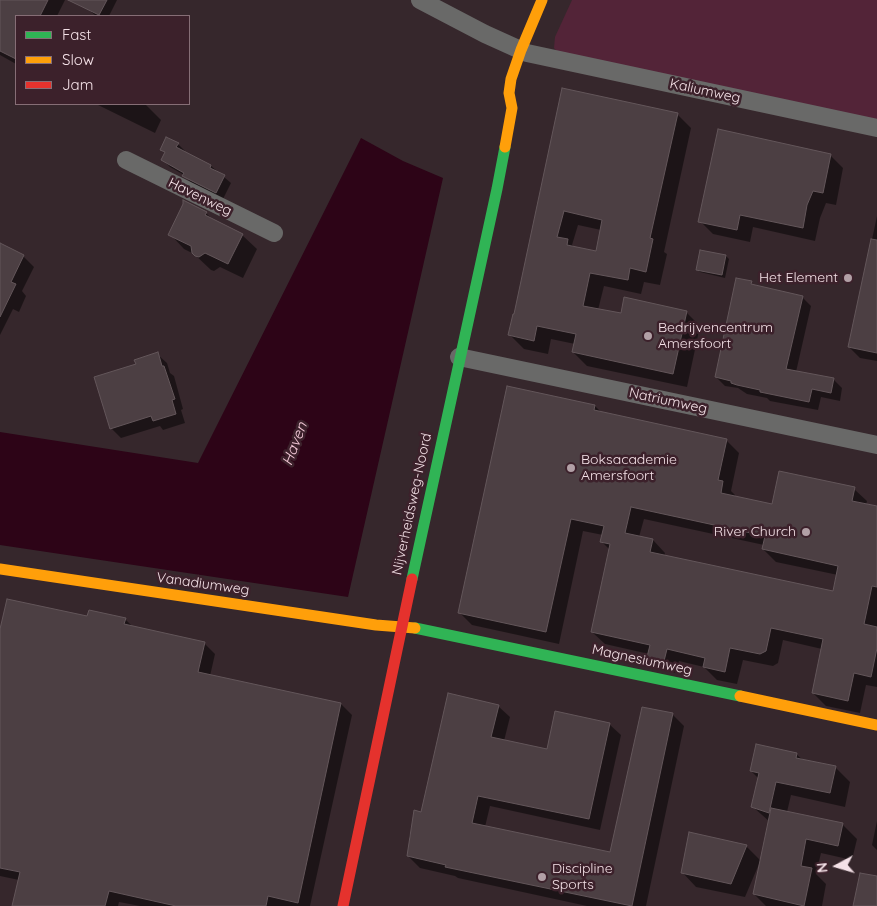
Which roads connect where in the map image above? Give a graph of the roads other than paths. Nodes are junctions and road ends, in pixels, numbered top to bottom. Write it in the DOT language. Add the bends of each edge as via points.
graph roads {
  1 [pos="420,0"];
  2 [pos="542,0"];
  3 [pos="530,54"];
  4 [pos="521,95"];
  5 [pos="512,108"];
  6 [pos="877,128"];
  7 [pos="126,160"];
  8 [pos="274,233"];
  9 [pos="459,357"];
  10 [pos="877,445"];
  11 [pos="0,569"];
  12 [pos="401,627"];
  13 [pos="877,725"];
  14 [pos="343,906"];
  1 -- 3 [label="street"];
  2 -- 3 [label="street, Nijverheidsweg-Noord"];
  3 -- 5 [label="street, Nijverheidsweg-Noord" via="511,79"];
  3 -- 6 [label="street, Kaliumweg"];
  4 -- 5 [label="street, Nijverheidsweg-Noord"];
  5 -- 9 [label="street, Nijverheidsweg-Noord" via="498,188"];
  7 -- 8 [label="street, Havenweg"];
  9 -- 10 [label="street, Natriumweg"];
  9 -- 12 [label="street, Nijverheidsweg-Noord"];
  11 -- 12 [label="street, Vanadiumweg"];
  12 -- 13 [label="street, Magnesiumweg" via="420,628"];
  12 -- 14 [label="street, Nijverheidsweg-Noord"];
}
